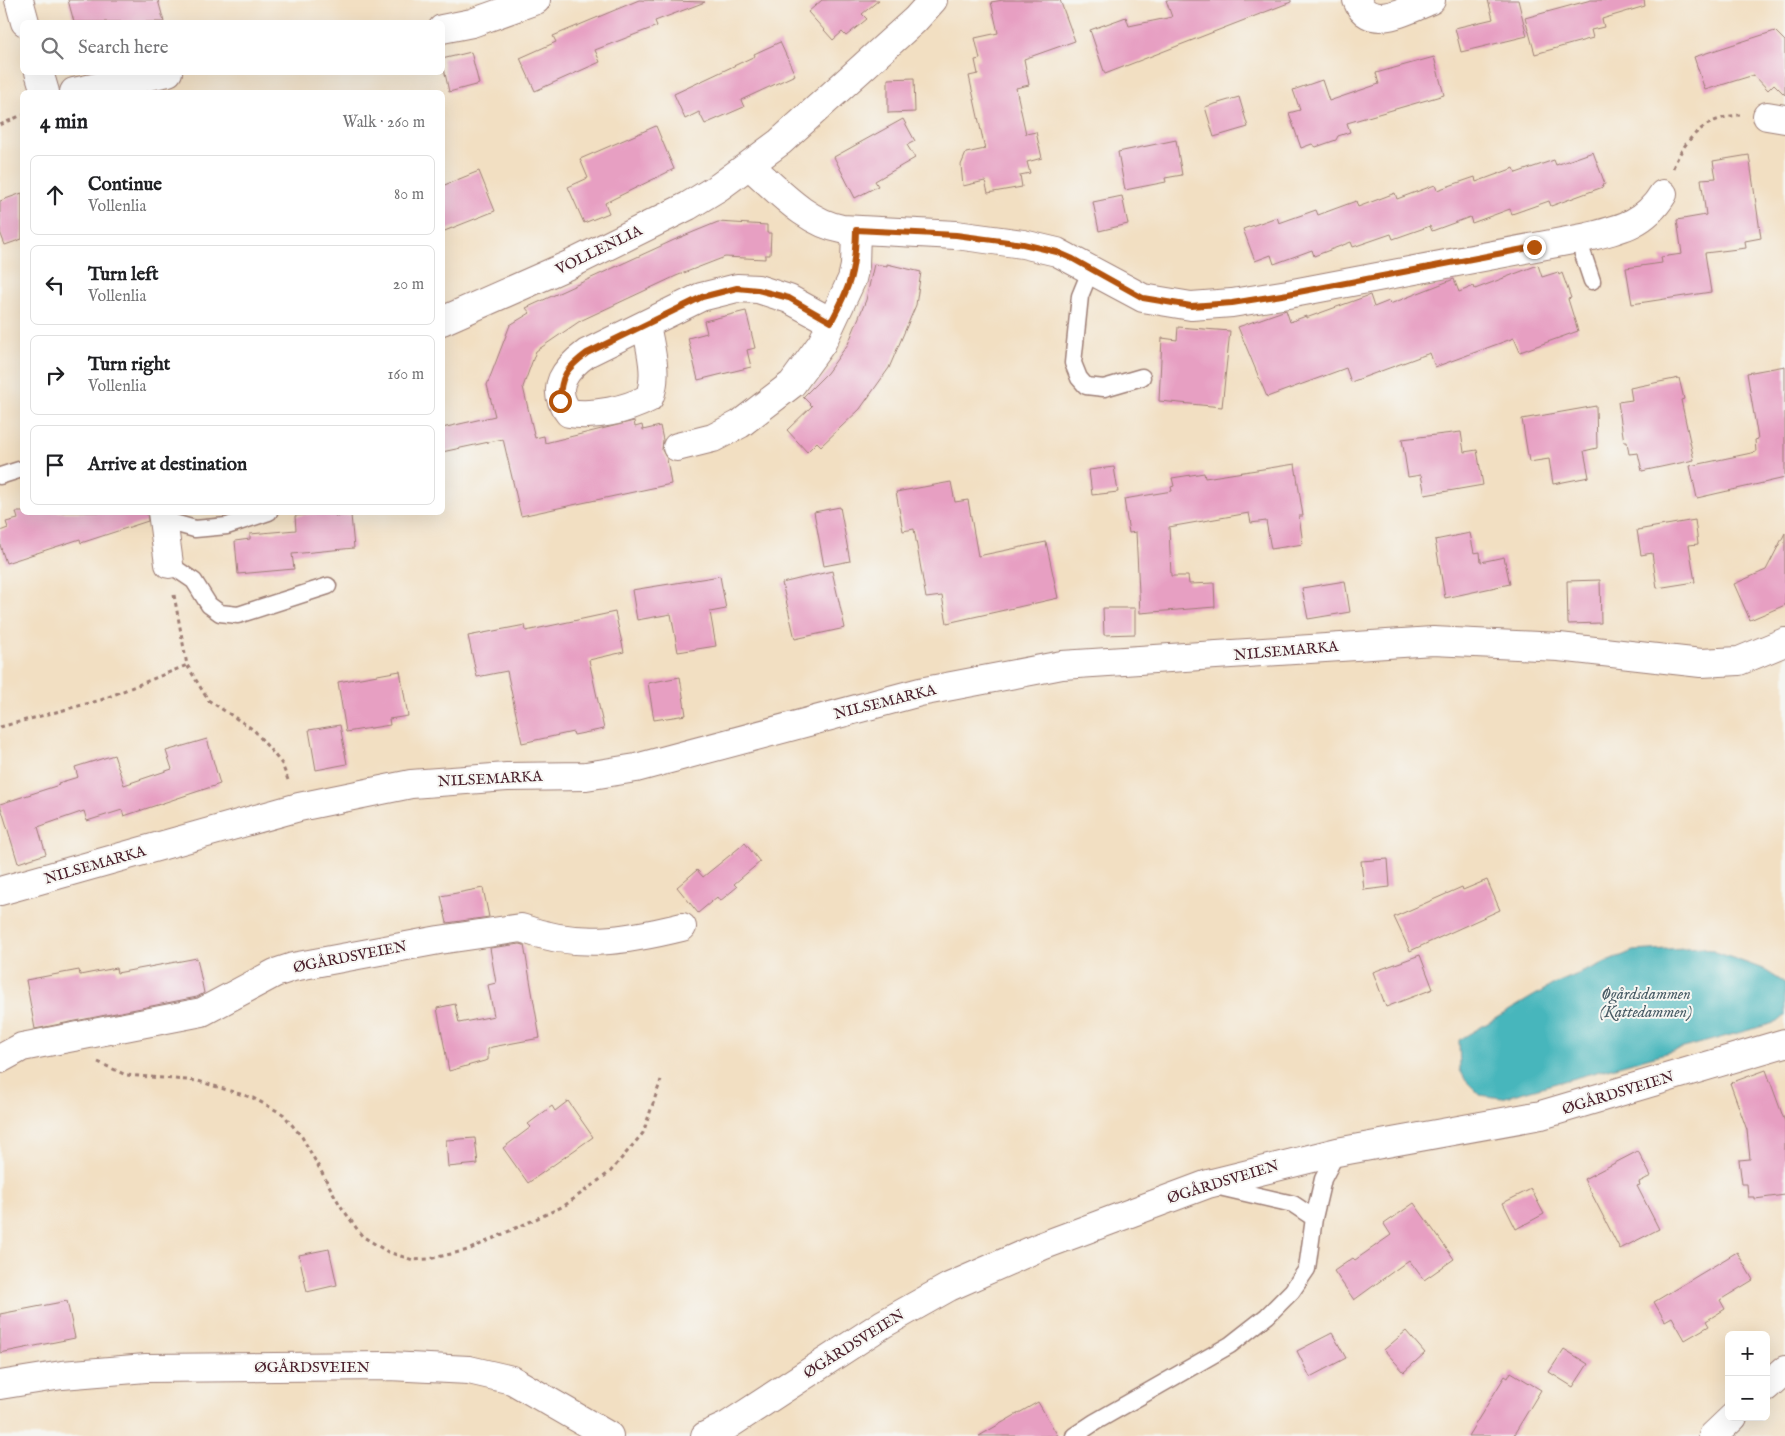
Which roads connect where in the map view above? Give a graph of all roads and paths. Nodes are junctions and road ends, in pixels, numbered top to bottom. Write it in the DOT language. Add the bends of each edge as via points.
graph roads {
  1 [pos="19,0"];
  2 [pos="536,0"];
  3 [pos="934,0"];
  4 [pos="1431,0"];
  5 [pos="1362,7"];
  6 [pos="25,20"];
  7 [pos="445,28"];
  8 [pos="40,75"];
  9 [pos="154,75"];
  10 [pos="44,90"];
  11 [pos="83,90"];
  12 [pos="20,116"];
  13 [pos="1776,118"];
  14 [pos="0,125"];
  15 [pos="1688,141"];
  16 [pos="750,166"];
  17 [pos="1663,194"];
  18 [pos="856,230"];
  19 [pos="1578,239"];
  20 [pos="1091,269"];
  21 [pos="1592,281"];
  22 [pos="445,320"];
  23 [pos="831,322"];
  24 [pos="646,324"];
  25 [pos="1142,377"];
  26 [pos="677,447"];
  27 [pos="20,470"];
  28 [pos="0,476"];
  29 [pos="260,515"];
  30 [pos="163,516"];
  31 [pos="169,564"];
  32 [pos="328,586"];
  33 [pos="1785,642"];
  34 [pos="187,665"];
  35 [pos="0,727"];
  36 [pos="299,808"];
  37 [pos="0,891"];
  38 [pos="682,927"];
  39 [pos="82,1036"];
  40 [pos="1785,1043"];
  41 [pos="0,1059"];
  42 [pos="660,1080"];
  43 [pos="1337,1152"];
  44 [pos="1208,1184"];
  45 [pos="1314,1218"];
  46 [pos="1785,1370"];
  47 [pos="1770,1383"];
  48 [pos="0,1385"];
  49 [pos="1729,1421"];
  50 [pos="609,1436"];
  51 [pos="705,1436"];
  52 [pos="1074,1436"];
  53 [pos="1713,1436"];
  1 -- 6 [label="street"];
  2 -- 7 [label="street"];
  3 -- 16 [label="street, VOLLENLIA"];
  4 -- 5 [label="street" via="1394,15 1380,17"];
  8 -- 10 [label="street"];
  9 -- 11 [label="street"];
  12 -- 14 [label="path"];
  13 -- 15 [label="path" via="1752,115 1720,118 1699,130"];
  16 -- 18 [label="street" via="814,219 828,226"];
  16 -- 22 [label="street, VOLLENLIA" via="688,206 571,264"];
  17 -- 19 [label="street" via="1648,214 1637,222"];
  18 -- 20 [label="street" via="956,235 1023,244 1057,252"];
  18 -- 23 [label="street" via="852,279"];
  19 -- 20 [label="street" via="1288,294 1205,306 1143,298"];
  19 -- 21 [label="lane"];
  20 -- 25 [label="lane" via="1080,296 1073,363 1079,378 1086,386 1104,388"];
  23 -- 24 [label="street" via="789,298 737,288 702,297"];
  23 -- 26 [label="street" via="808,366 782,394 740,424 713,438"];
  27 -- 28 [label="lane"];
  29 -- 30 [label="lane" via="227,526 195,529"];
  30 -- 31 [label="street"];
  31 -- 32 [label="lane" via="194,581 209,605 220,613 238,615"];
  31 -- 34 [label="path"];
  33 -- 36 [label="street, NILSEMARKA" via="1739,661 1701,663 1559,647 1433,642 1062,665 920,692 636,768 586,776 507,777 411,784"];
  34 -- 35 [label="path" via="101,700"];
  34 -- 36 [label="path" via="208,700 254,730 282,764"];
  36 -- 37 [label="street, NILSEMARKA"];
  38 -- 39 [label="street, ØGÅRDSVEIEN" via="638,938 592,943 543,936 522,928 320,960 275,973 202,1012"];
  39 -- 41 [label="street, ØGÅRDSVEIEN" via="22,1047"];
  39 -- 42 [label="path" via="99,1064 126,1075 198,1081 253,1098 283,1114 302,1137 340,1205 362,1236 388,1252 413,1260 429,1260 468,1250 564,1206 610,1172 643,1133"];
  40 -- 43 [label="street, ØGÅRDSVEIEN" via="1541,1116"];
  43 -- 44 [label="street, ØGÅRDSVEIEN"];
  43 -- 45 [label="lane" via="1323,1179"];
  44 -- 45 [label="lane" via="1293,1204"];
  44 -- 51 [label="street, ØGÅRDSVEIEN" via="1042,1246 949,1287 883,1324 727,1426"];
  45 -- 52 [label="lane" via="1307,1270 1267,1316 1230,1345"];
  46 -- 47 [label="street"];
  48 -- 50 [label="street, ØGÅRDSVEIEN" via="62,1375 146,1368 389,1366 469,1370 512,1380"];
  49 -- 53 [label="street"];
}
